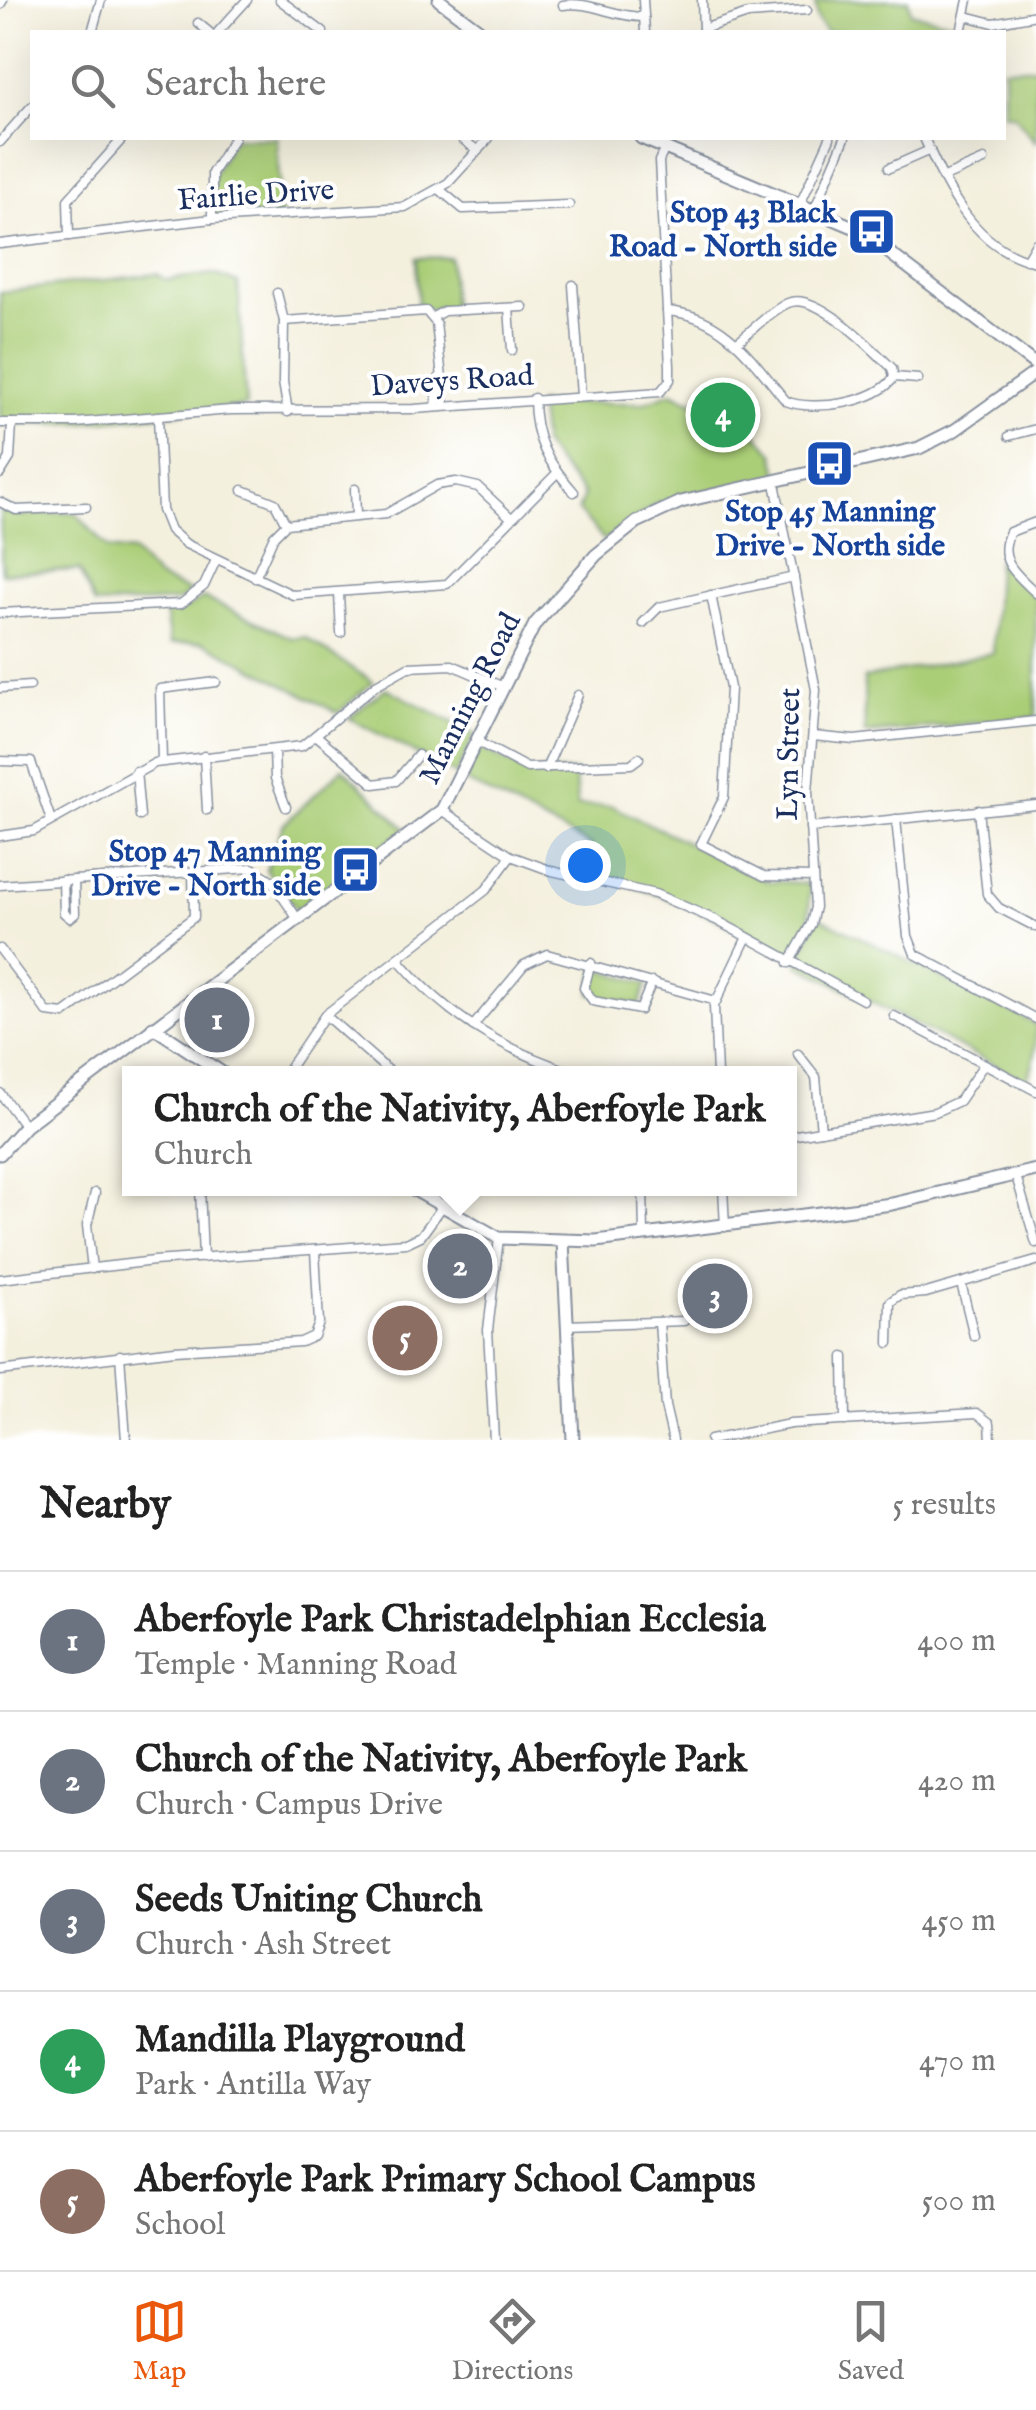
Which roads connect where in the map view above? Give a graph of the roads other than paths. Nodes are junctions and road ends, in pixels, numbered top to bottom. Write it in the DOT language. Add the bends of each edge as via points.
graph roads {
  1 [pos="101,0"];
  2 [pos="247,0"];
  3 [pos="280,0"];
  4 [pos="439,0"];
  5 [pos="643,0"];
  6 [pos="702,0"];
  7 [pos="968,0"];
  8 [pos="564,5"];
  9 [pos="807,10"];
  10 [pos="1036,15"];
  11 [pos="966,16"];
  12 [pos="644,17"];
  13 [pos="198,23"];
  14 [pos="93,30"];
  15 [pos="207,30"];
  16 [pos="220,30"];
  17 [pos="320,30"];
  18 [pos="479,30"];
  19 [pos="645,30"];
  20 [pos="703,30"];
  21 [pos="706,30"];
  22 [pos="962,30"];
  23 [pos="30,108"];
  24 [pos="121,140"];
  25 [pos="233,140"];
  26 [pos="464,140"];
  27 [pos="487,140"];
  28 [pos="645,140"];
  29 [pos="829,140"];
  30 [pos="844,140"];
  31 [pos="925,140"];
  32 [pos="0,142"];
  33 [pos="664,150"];
  34 [pos="930,150"];
  35 [pos="478,151"];
  36 [pos="984,160"];
  37 [pos="889,168"];
  38 [pos="942,178"];
  39 [pos="439,189"];
  40 [pos="801,202"];
  41 [pos="569,205"];
  42 [pos="815,208"];
  43 [pos="212,219"];
  44 [pos="69,236"];
  45 [pos="1036,243"];
  46 [pos="0,244"];
  47 [pos="1031,261"];
  48 [pos="573,285"];
  49 [pos="277,293"];
  50 [pos="523,307"];
  51 [pos="509,308"];
  52 [pos="668,311"];
  53 [pos="433,317"];
  54 [pos="284,321"];
  55 [pos="737,342"];
  56 [pos="512,350"];
  57 [pos="1036,368"];
  58 [pos="894,377"];
  59 [pos="918,379"];
  60 [pos="580,395"];
  61 [pos="534,398"];
  62 [pos="441,407"];
  63 [pos="284,412"];
  64 [pos="158,416"];
  65 [pos="0,423"];
  66 [pos="12,424"];
  67 [pos="1036,429"];
  68 [pos="1010,436"];
  69 [pos="558,473"];
  70 [pos="0,474"];
  71 [pos="775,482"];
  72 [pos="355,489"];
  73 [pos="243,490"];
  74 [pos="574,492"];
  75 [pos="0,502"];
  76 [pos="86,507"];
  77 [pos="356,516"];
  78 [pos="510,517"];
  79 [pos="1036,522"];
  80 [pos="286,524"];
  81 [pos="216,560"];
  82 [pos="794,577"];
  83 [pos="256,578"];
  84 [pos="1036,592"];
  85 [pos="339,594"];
  86 [pos="711,595"];
  87 [pos="0,613"];
  88 [pos="643,623"];
  89 [pos="341,632"];
  90 [pos="216,682"];
  91 [pos="30,686"];
  92 [pos="502,686"];
  93 [pos="0,688"];
  94 [pos="578,695"];
  95 [pos="1036,721"];
  96 [pos="316,736"];
  97 [pos="813,736"];
  98 [pos="478,742"];
  99 [pos="274,751"];
  100 [pos="418,755"];
  101 [pos="204,756"];
  102 [pos="639,758"];
  103 [pos="0,761"];
  104 [pos="162,761"];
  105 [pos="546,768"];
  106 [pos="136,771"];
  107 [pos="1036,805"];
  108 [pos="286,807"];
  109 [pos="207,810"];
  110 [pos="442,810"];
  111 [pos="978,810"];
  112 [pos="140,816"];
  113 [pos="896,818"];
  114 [pos="51,820"];
  115 [pos="810,828"];
  116 [pos="0,836"];
  117 [pos="511,856"];
  118 [pos="193,872"];
  119 [pos="813,877"];
  120 [pos="63,880"];
  121 [pos="74,880"];
  122 [pos="0,885"];
  123 [pos="297,918"];
  124 [pos="1036,928"];
  125 [pos="747,937"];
  126 [pos="0,949"];
  127 [pos="398,960"];
  128 [pos="590,963"];
  129 [pos="790,963"];
  130 [pos="652,982"];
  131 [pos="863,1000"];
  132 [pos="716,1001"];
  133 [pos="325,1015"];
  134 [pos="894,1016"];
  135 [pos="1036,1019"];
  136 [pos="473,1026"];
  137 [pos="153,1027"];
  138 [pos="798,1054"];
  139 [pos="984,1064"];
  140 [pos="212,1066"];
  141 [pos="290,1066"];
  142 [pos="383,1066"];
  143 [pos="553,1066"];
  144 [pos="716,1066"];
  145 [pos="1036,1077"];
  146 [pos="1033,1090"];
  147 [pos="0,1093"];
  148 [pos="25,1126"];
  149 [pos="820,1131"];
  150 [pos="797,1135"];
  151 [pos="0,1154"];
  152 [pos="1036,1170"];
  153 [pos="1016,1176"];
  154 [pos="95,1193"];
  155 [pos="200,1196"];
  156 [pos="423,1196"];
  157 [pos="643,1196"];
  158 [pos="723,1196"];
  159 [pos="442,1208"];
  160 [pos="725,1227"];
  161 [pos="644,1236"];
  162 [pos="499,1238"];
  163 [pos="563,1241"];
  164 [pos="1036,1243"];
  165 [pos="315,1251"];
  166 [pos="203,1258"];
  167 [pos="1036,1260"];
  168 [pos="92,1269"];
  169 [pos="0,1279"];
  170 [pos="960,1283"];
  171 [pos="684,1320"];
  172 [pos="659,1322"];
  173 [pos="566,1326"];
  174 [pos="974,1336"];
  175 [pos="889,1343"];
  176 [pos="120,1356"];
  177 [pos="844,1358"];
  178 [pos="0,1372"];
  179 [pos="845,1421"];
  180 [pos="126,1440"];
  181 [pos="494,1440"];
  182 [pos="574,1440"];
  183 [pos="672,1440"];
  184 [pos="710,1440"];
  185 [pos="991,1440"];
  1 -- 14 [label="street"];
  2 -- 16 [label="street"];
  3 -- 17 [label="street"];
  4 -- 18 [label="street"];
  5 -- 12 [label="street"];
  6 -- 20 [label="street"];
  7 -- 11 [label="street"];
  8 -- 12 [label="street" via="588,2"];
  9 -- 21 [label="street" via="748,14"];
  10 -- 11 [label="street" via="993,23"];
  11 -- 22 [label="street"];
  12 -- 19 [label="street"];
  13 -- 15 [label="street"];
  23 -- 32 [label="street"];
  24 -- 44 [label="street" via="68,200"];
  25 -- 43 [label="street" via="212,173"];
  26 -- 35 [label="street"];
  27 -- 35 [label="street, Fairlie Drive"];
  28 -- 33 [label="street"];
  29 -- 40 [label="street"];
  30 -- 42 [label="street"];
  31 -- 34 [label="street"];
  33 -- 40 [label="street"];
  33 -- 52 [label="street, Daveys Road" via="659,161"];
  34 -- 37 [label="street"];
  34 -- 38 [label="street"];
  35 -- 39 [label="street, Fairlie Drive"];
  36 -- 38 [label="street"];
  38 -- 47 [label="street" via="966,218"];
  39 -- 41 [label="street" via="463,209"];
  39 -- 43 [label="street, Fairlie Drive" via="388,210"];
  40 -- 42 [label="street"];
  42 -- 57 [label="street" via="903,260"];
  43 -- 44 [label="street, Fairlie Drive"];
  44 -- 46 [label="street, Fairlie Drive"];
  45 -- 47 [label="street"];
  48 -- 60 [label="street"];
  49 -- 54 [label="street"];
  50 -- 51 [label="street"];
  51 -- 53 [label="street"];
  51 -- 56 [label="street"];
  52 -- 55 [label="street" via="692,313"];
  52 -- 60 [label="street, Daveys Road" via="670,380 660,392"];
  53 -- 54 [label="street" via="426,312"];
  53 -- 62 [label="street"];
  54 -- 63 [label="street"];
  55 -- 58 [label="street" via="786,401 800,407 878,393"];
  55 -- 58 [label="street" via="797,300 830,313"];
  57 -- 71 [label="street, Manning Road" via="955,430 920,448"];
  58 -- 59 [label="street"];
  60 -- 61 [label="street, Daveys Road"];
  61 -- 62 [label="street, Daveys Road"];
  61 -- 69 [label="street" via="538,442"];
  62 -- 63 [label="street, Daveys Road"];
  63 -- 64 [label="street, Daveys Road"];
  64 -- 66 [label="street, Daveys Road"];
  64 -- 81 [label="street" via="164,519 175,537"];
  65 -- 66 [label="street, Daveys Road"];
  66 -- 70 [label="street" via="10,458"];
  67 -- 68 [label="street"];
  69 -- 74 [label="street"];
  69 -- 78 [label="street"];
  71 -- 82 [label="street, Lyn Street"];
  71 -- 92 [label="street, Manning Road" via="682,502 636,522 596,555 535,624"];
  72 -- 77 [label="street"];
  73 -- 80 [label="street" via="275,504"];
  75 -- 76 [label="street" via="16,510"];
  77 -- 78 [label="street" via="386,514 437,485 456,482 478,487"];
  77 -- 80 [label="street"];
  78 -- 85 [label="street" via="447,584"];
  79 -- 84 [label="street" via="1010,532 1004,544 1005,560"];
  80 -- 83 [label="street"];
  81 -- 83 [label="street"];
  81 -- 87 [label="street" via="204,586 181,604"];
  82 -- 86 [label="street"];
  82 -- 97 [label="street, Lyn Street" via="816,690"];
  83 -- 85 [label="street" via="293,595"];
  85 -- 89 [label="street"];
  86 -- 88 [label="street" via="659,607"];
  86 -- 119 [label="street" via="730,688 724,797 701,844 764,876"];
  90 -- 104 [label="street" via="160,689"];
  91 -- 93 [label="street"];
  92 -- 96 [label="street" via="452,665 408,667"];
  92 -- 98 [label="street, Manning Road"];
  94 -- 105 [label="street"];
  95 -- 97 [label="street" via="854,740"];
  96 -- 99 [label="street"];
  96 -- 100 [label="street" via="374,784 396,780"];
  97 -- 115 [label="street, Lyn Street"];
  98 -- 105 [label="street" via="528,768"];
  98 -- 110 [label="street, Manning Road"];
  99 -- 101 [label="street"];
  99 -- 108 [label="street"];
  101 -- 104 [label="street"];
  101 -- 109 [label="street"];
  102 -- 105 [label="street" via="631,764"];
  103 -- 114 [label="street" via="31,762"];
  104 -- 106 [label="street"];
  106 -- 112 [label="street"];
  106 -- 114 [label="street"];
  107 -- 111 [label="street"];
  110 -- 117 [label="street"];
  110 -- 123 [label="street, Manning Road"];
  111 -- 113 [label="street"];
  111 -- 124 [label="street" via="987,894"];
  113 -- 115 [label="street"];
  113 -- 135 [label="street" via="915,954"];
  114 -- 116 [label="street" via="34,831"];
  115 -- 119 [label="street, Lyn Street"];
  117 -- 125 [label="street" via="654,894"];
  117 -- 127 [label="street" via="486,890"];
  118 -- 121 [label="street"];
  118 -- 123 [label="street" via="258,870"];
  118 -- 126 [label="street" via="194,917 64,1014 47,1012"];
  119 -- 129 [label="street, Lyn Street" via="811,924"];
  120 -- 121 [label="street"];
  120 -- 121 [label="street" via="64,914 70,918"];
  120 -- 122 [label="street"];
  123 -- 137 [label="street, Manning Road"];
  125 -- 129 [label="street"];
  125 -- 132 [label="street"];
  127 -- 133 [label="street"];
  127 -- 136 [label="street" via="447,1011"];
  128 -- 130 [label="street"];
  128 -- 130 [label="street" via="584,988 593,1001 640,1010"];
  128 -- 136 [label="street" via="556,954 530,960"];
  129 -- 131 [label="street"];
  130 -- 132 [label="street"];
  132 -- 144 [label="street"];
  133 -- 141 [label="street"];
  133 -- 142 [label="street"];
  134 -- 139 [label="street"];
  136 -- 143 [label="street"];
  137 -- 140 [label="street"];
  137 -- 148 [label="street, Manning Road"];
  138 -- 149 [label="street" via="816,1078"];
  139 -- 146 [label="street"];
  139 -- 149 [label="street" via="959,1101 936,1112"];
  145 -- 146 [label="street"];
  147 -- 148 [label="street"];
  148 -- 151 [label="street, Manning Road"];
  149 -- 150 [label="street"];
  152 -- 153 [label="street"];
  153 -- 160 [label="street" via="892,1204"];
  153 -- 164 [label="street"];
  154 -- 168 [label="street" via="87,1224"];
  155 -- 166 [label="street"];
  156 -- 159 [label="street"];
  157 -- 161 [label="street"];
  158 -- 160 [label="street"];
  159 -- 162 [label="street"];
  159 -- 165 [label="street" via="406,1243"];
  160 -- 161 [label="street"];
  161 -- 163 [label="street"];
  162 -- 163 [label="street"];
  162 -- 181 [label="street" via="488,1330"];
  163 -- 173 [label="street"];
  165 -- 166 [label="street"];
  165 -- 176 [label="street" via="319,1323 308,1340"];
  166 -- 168 [label="street"];
  167 -- 170 [label="street"];
  168 -- 169 [label="street"];
  170 -- 174 [label="street"];
  170 -- 175 [label="street" via="890,1302"];
  171 -- 172 [label="street"];
  172 -- 173 [label="street"];
  172 -- 183 [label="street"];
  173 -- 182 [label="street"];
  176 -- 178 [label="street"];
  176 -- 180 [label="street"];
  177 -- 179 [label="street"];
  179 -- 184 [label="street" via="770,1426"];
  179 -- 185 [label="street" via="977,1413 990,1423"];
}
